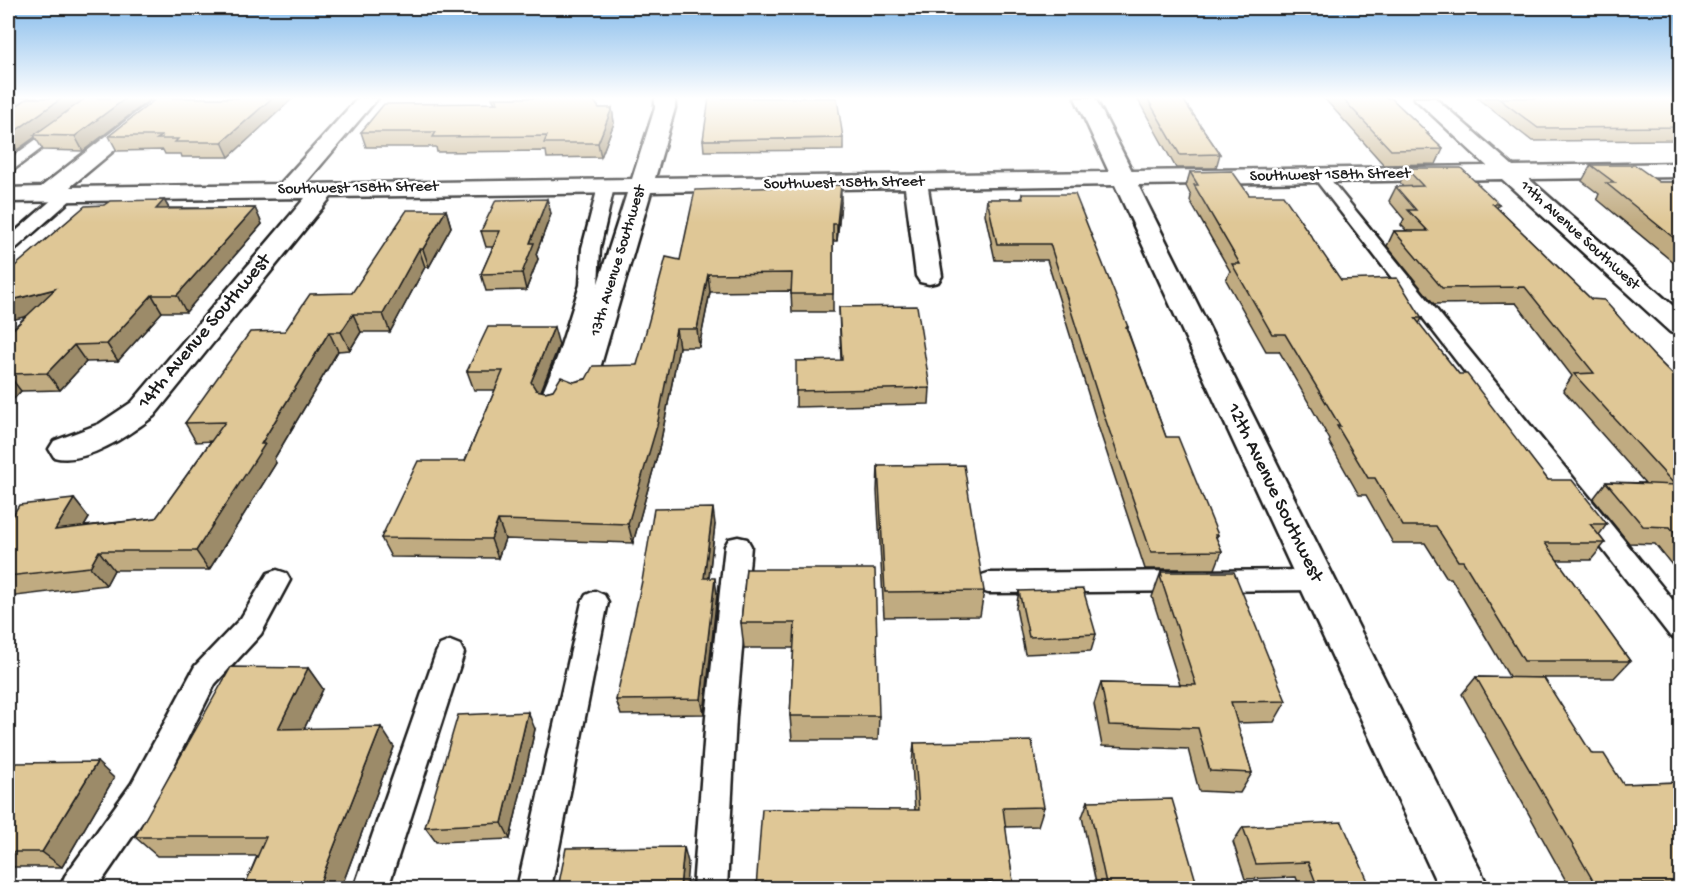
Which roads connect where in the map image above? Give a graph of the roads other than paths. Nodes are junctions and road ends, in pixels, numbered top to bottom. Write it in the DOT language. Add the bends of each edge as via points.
graph roads {
  1 [pos="45,140"];
  2 [pos="119,140"];
  3 [pos="331,140"];
  4 [pos="656,140"];
  5 [pos="1105,140"];
  6 [pos="1470,140"];
  7 [pos="8,167"];
  8 [pos="1680,170"];
  9 [pos="1507,173"];
  10 [pos="1320,176"];
  11 [pos="1123,179"];
  12 [pos="916,183"];
  13 [pos="642,186"];
  14 [pos="606,187"];
  15 [pos="288,189"];
  16 [pos="325,189"];
  17 [pos="57,194"];
  18 [pos="8,195"];
  19 [pos="8,246"];
  20 [pos="929,276"];
  21 [pos="1680,326"];
  22 [pos="579,389"];
  23 [pos="550,402"];
  24 [pos="66,449"];
  25 [pos="738,546"];
  26 [pos="277,580"];
  27 [pos="1316,580"];
  28 [pos="988,583"];
  29 [pos="595,602"];
  30 [pos="1680,628"];
  31 [pos="450,653"];
  32 [pos="77,888"];
  33 [pos="370,888"];
  34 [pos="534,888"];
  35 [pos="710,888"];
  36 [pos="1464,888"];
  1 -- 7 [label="lane"];
  2 -- 17 [label="street"];
  3 -- 15 [label="street"];
  4 -- 13 [label="street, 13th Avenue Southwest"];
  5 -- 11 [label="street, 12th Avenue Southwest"];
  6 -- 9 [label="street, 11th Avenue Southwest"];
  8 -- 9 [label="street, Southwest 158th Street"];
  9 -- 10 [label="street, Southwest 158th Street"];
  9 -- 21 [label="street, 11th Avenue Southwest"];
  10 -- 11 [label="street, Southwest 158th Street"];
  10 -- 30 [label="lane"];
  11 -- 12 [label="street, Southwest 158th Street"];
  11 -- 27 [label="street, 12th Avenue Southwest"];
  12 -- 13 [label="street, Southwest 158th Street"];
  12 -- 20 [label="street"];
  13 -- 14 [label="street, Southwest 158th Street"];
  13 -- 22 [label="street, 13th Avenue Southwest"];
  14 -- 16 [label="street, Southwest 158th Street"];
  14 -- 23 [label="lane" via="591,248 589,285"];
  15 -- 16 [label="street, Southwest 158th Street"];
  15 -- 17 [label="street, Southwest 158th Street"];
  16 -- 24 [label="street, 14th Avenue Southwest" via="143,409 110,432"];
  17 -- 18 [label="street, Southwest 158th Street"];
  17 -- 19 [label="lane"];
  25 -- 35 [label="lane"];
  26 -- 32 [label="lane" via="250,626 205,675 143,794"];
  27 -- 28 [label="lane"];
  27 -- 36 [label="street, 12th Avenue Southwest"];
  29 -- 34 [label="lane"];
  31 -- 33 [label="lane"];
}
